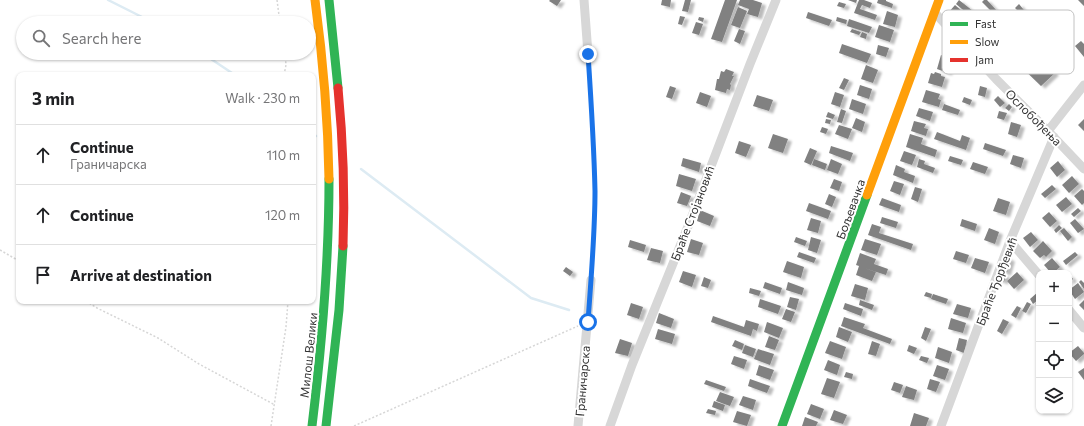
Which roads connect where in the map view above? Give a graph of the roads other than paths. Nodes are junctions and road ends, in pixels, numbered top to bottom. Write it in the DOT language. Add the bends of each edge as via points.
graph roads {
  1 [pos="315,0"];
  2 [pos="329,0"];
  3 [pos="584,0"];
  4 [pos="776,0"];
  5 [pos="940,0"];
  6 [pos="935,13"];
  7 [pos="942,21"];
  8 [pos="588,54"];
  9 [pos="991,74"];
  10 [pos="1084,85"];
  11 [pos="1051,134"];
  12 [pos="1084,169"];
  13 [pos="1010,241"];
  14 [pos="1036,271"];
  15 [pos="591,280"];
  16 [pos="1072,314"];
  17 [pos="1084,328"];
  18 [pos="312,426"];
  19 [pos="326,426"];
  20 [pos="578,426"];
  21 [pos="610,426"];
  22 [pos="782,426"];
  23 [pos="941,426"];
  1 -- 18 [label="main road, Милош Велики" via="328,131 330,219 325,309"];
  2 -- 19 [label="main road" via="341,125 344,219 339,310"];
  3 -- 8 [label="street"];
  4 -- 21 [label="street, Браће Стојановић"];
  5 -- 6 [label="main road, Бољевачка"];
  6 -- 7 [label="street, Ослобођења"];
  6 -- 22 [label="main road, Бољевачка"];
  9 -- 11 [label="street, Ослобођења"];
  10 -- 11 [label="street, Браће Ђорђевић"];
  11 -- 12 [label="street, Ослобођења"];
  11 -- 13 [label="street, Браће Ђорђевић"];
  13 -- 14 [label="street"];
  13 -- 23 [label="street, Браће Ђорђевић"];
  15 -- 20 [label="street, Граничарска"];
  16 -- 17 [label="street"];
}
